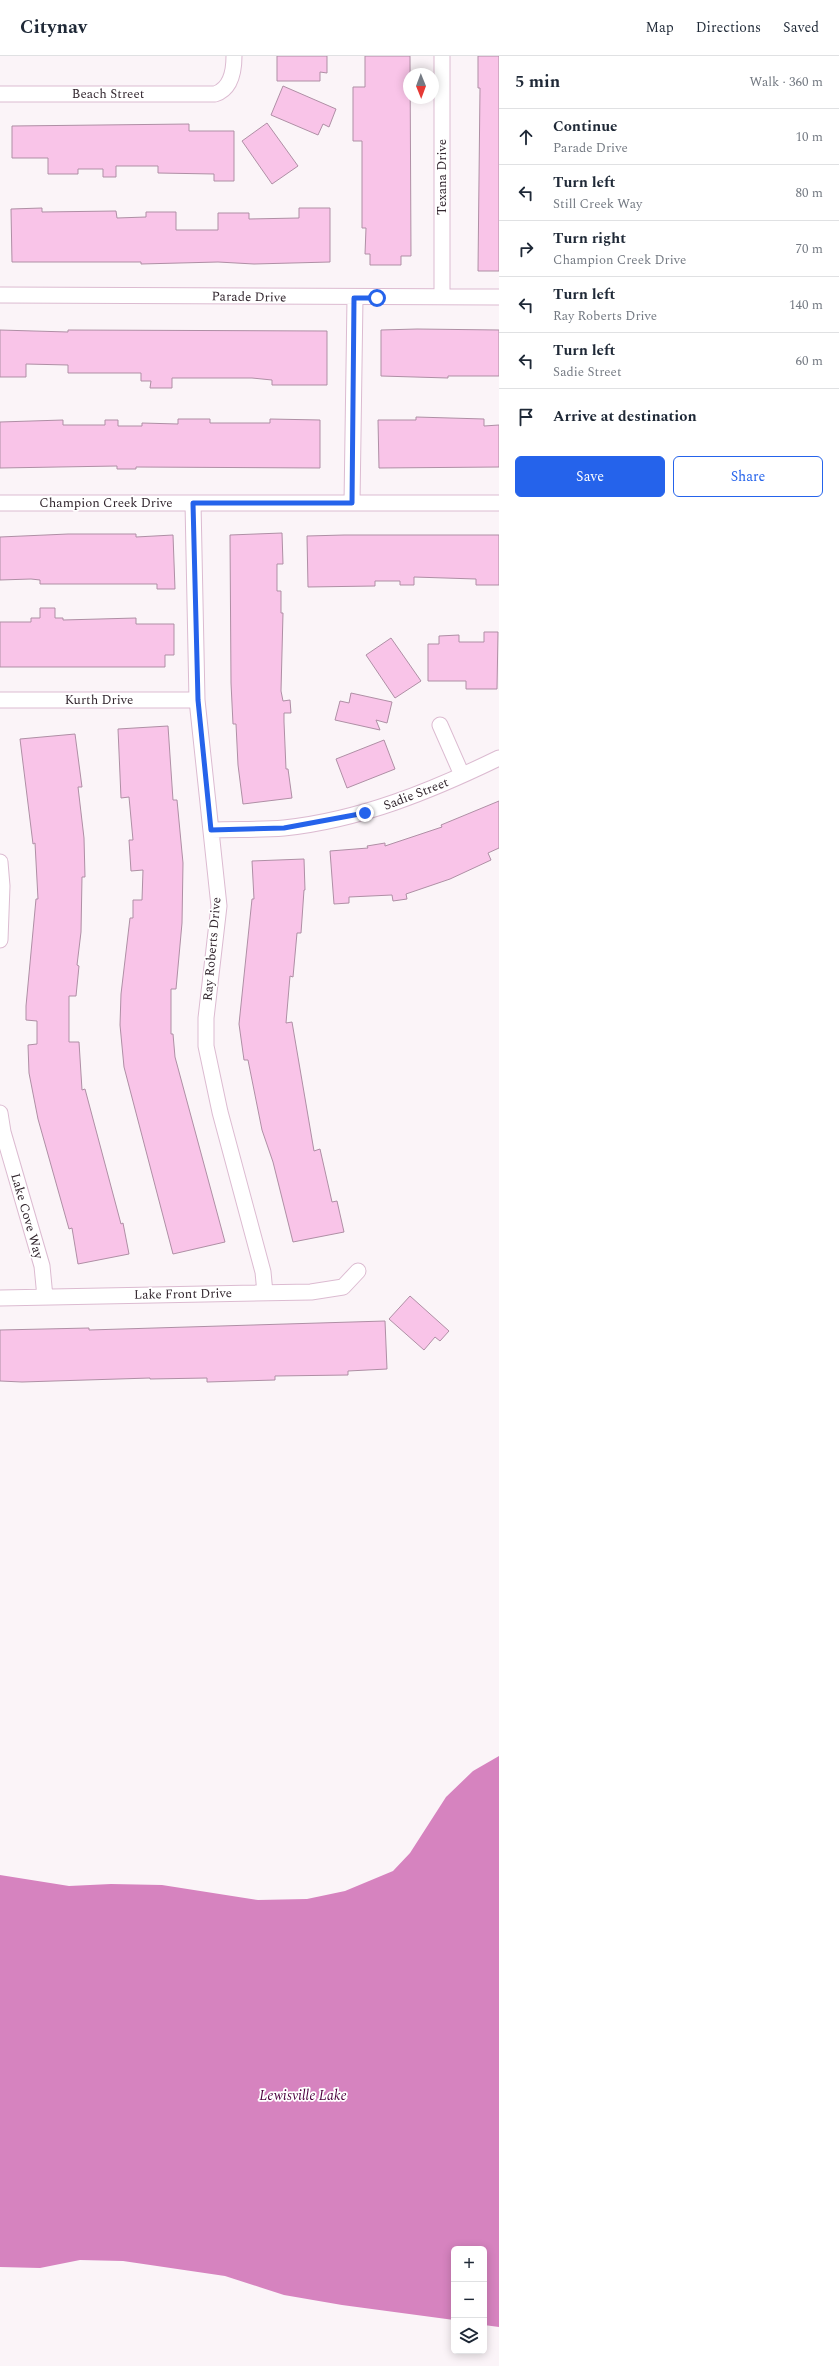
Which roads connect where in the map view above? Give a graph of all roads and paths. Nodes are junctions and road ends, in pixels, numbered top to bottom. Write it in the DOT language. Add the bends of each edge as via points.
graph roads {
  1 [pos="234,56"];
  2 [pos="442,56"];
  3 [pos="0,94"];
  4 [pos="0,295"];
  5 [pos="442,297"];
  6 [pos="499,297"];
  7 [pos="354,298"];
  8 [pos="0,503"];
  9 [pos="193,503"];
  10 [pos="352,503"];
  11 [pos="499,503"];
  12 [pos="0,700"];
  13 [pos="198,700"];
  14 [pos="440,725"];
  15 [pos="499,758"];
  16 [pos="462,775"];
  17 [pos="211,830"];
  18 [pos="0,862"];
  19 [pos="0,940"];
  20 [pos="0,1114"];
  21 [pos="358,1271"];
  22 [pos="265,1293"];
  23 [pos="44,1297"];
  24 [pos="0,1298"];
  1 -- 3 [label="street, Beach Street" via="231,81 222,92 215,94"];
  2 -- 5 [label="street, Texana Drive"];
  4 -- 7 [label="street, Parade Drive"];
  5 -- 6 [label="street, Parade Drive"];
  5 -- 7 [label="street, Parade Drive"];
  7 -- 10 [label="street"];
  8 -- 9 [label="street, Champion Creek Drive"];
  9 -- 10 [label="street, Champion Creek Drive"];
  9 -- 13 [label="street, Ray Roberts Drive"];
  10 -- 11 [label="street, Champion Creek Drive"];
  12 -- 13 [label="street, Kurth Drive"];
  13 -- 17 [label="street, Ray Roberts Drive"];
  14 -- 16 [label="street"];
  15 -- 16 [label="street, Sadie Street"];
  16 -- 17 [label="street, Sadie Street" via="365,813 284,828"];
  17 -- 22 [label="street, Ray Roberts Drive" via="219,906 206,1018 206,1046 216,1098 263,1272"];
  18 -- 19 [label="street"];
  20 -- 23 [label="street, Lake Cove Way" via="42,1266"];
  21 -- 22 [label="street, Lake Front Drive" via="342,1287 311,1292"];
  22 -- 23 [label="street, Lake Front Drive"];
  23 -- 24 [label="street, Lake Front Drive"];
}
